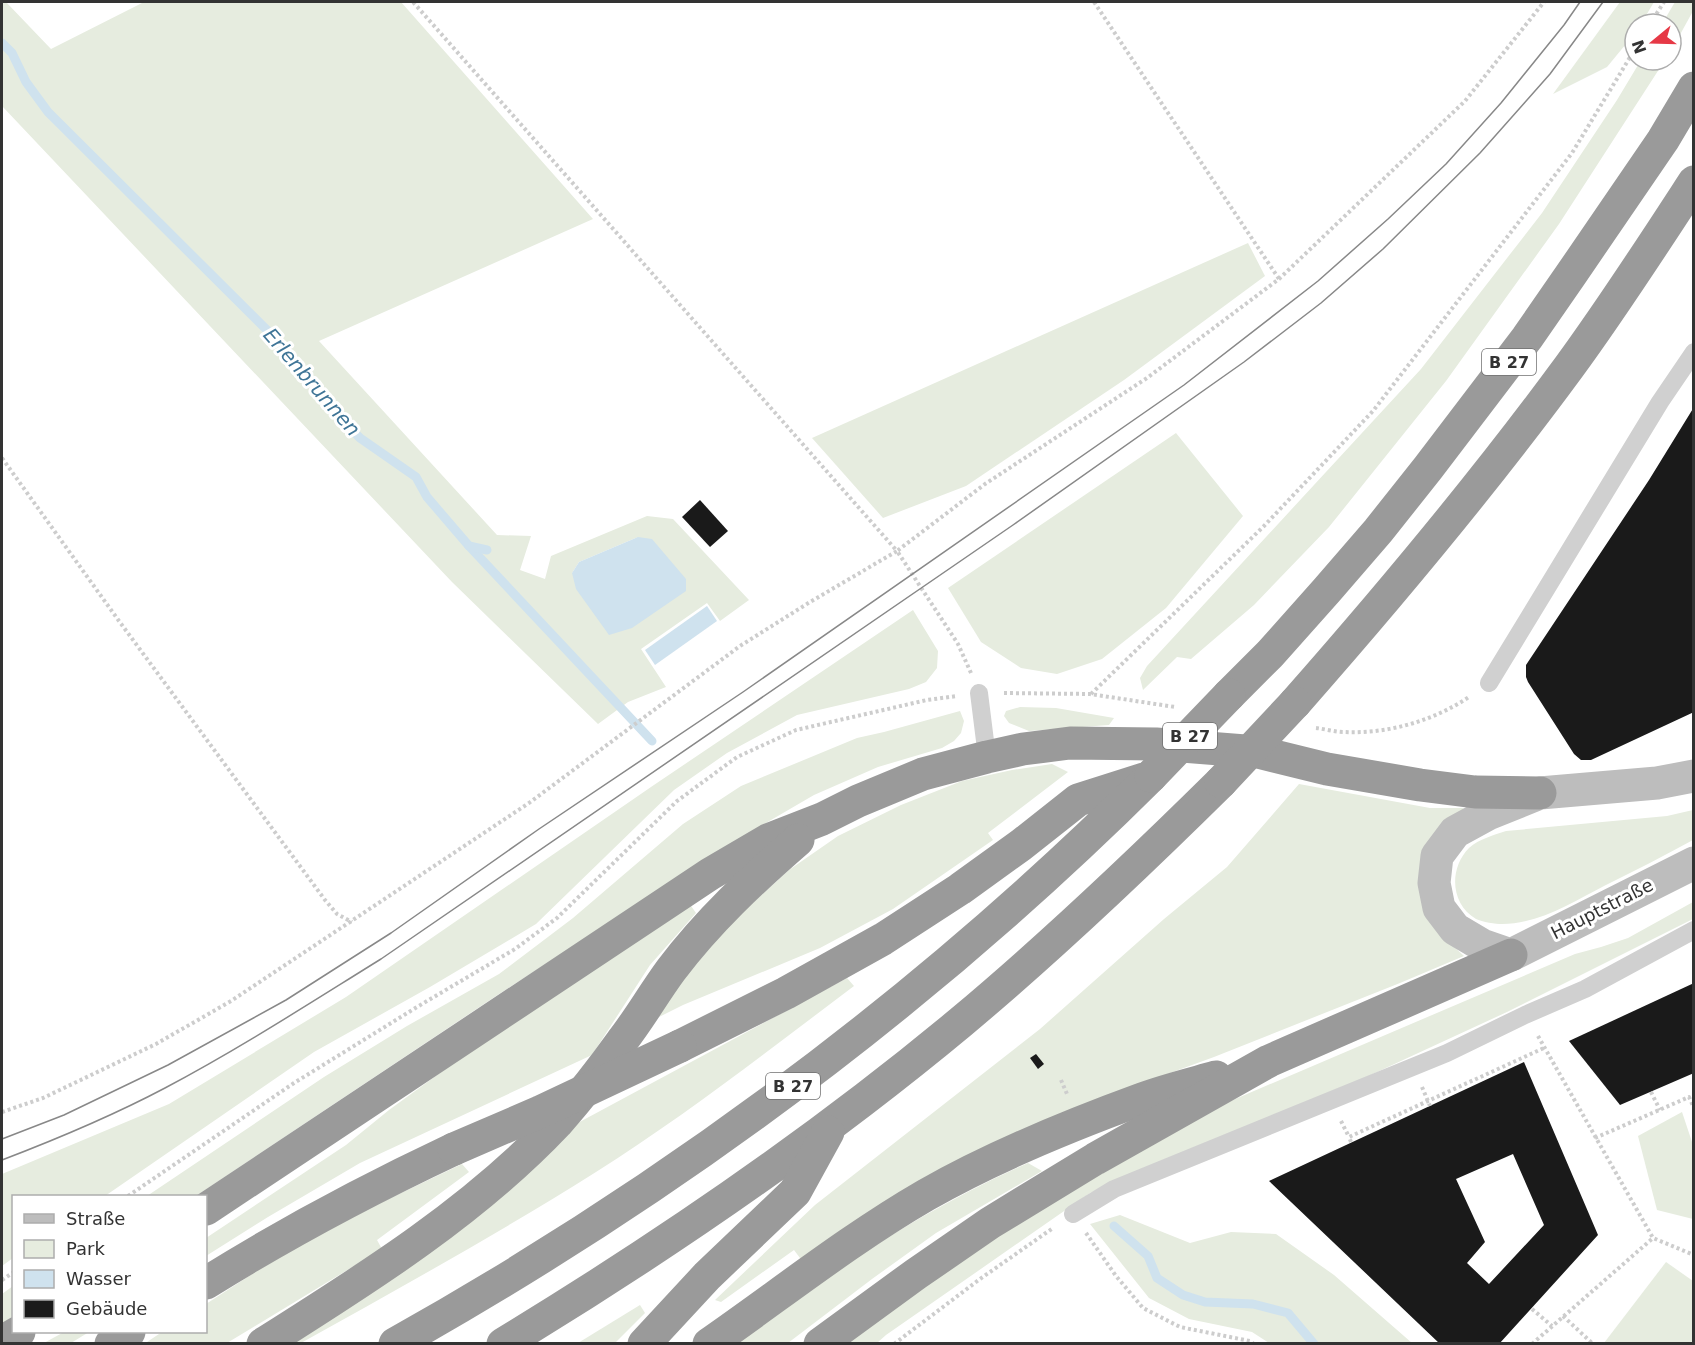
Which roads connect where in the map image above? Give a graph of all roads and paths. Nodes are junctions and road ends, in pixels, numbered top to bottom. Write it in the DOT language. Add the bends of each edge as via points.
graph roads {
  1 [pos="413,2"];
  2 [pos="1094,2"];
  3 [pos="1544,2"];
  4 [pos="1623,69"];
  5 [pos="1694,88"];
  6 [pos="1694,182"];
  7 [pos="1280,279"];
  8 [pos="1694,352"];
  9 [pos="2,458"];
  10 [pos="897,551"];
  11 [pos="1489,683"];
  12 [pos="979,693"];
  13 [pos="1090,694"];
  14 [pos="987,756"];
  15 [pos="1151,776"];
  16 [pos="1694,776"];
  17 [pos="1540,794"];
  18 [pos="822,819"];
  19 [pos="1694,863"];
  20 [pos="352,922"];
  21 [pos="1694,930"];
  22 [pos="1511,955"];
  23 [pos="1525,1015"];
  24 [pos="1544,1048"];
  25 [pos="1269,1061"];
  26 [pos="1422,1088"];
  27 [pos="1652,1092"];
  28 [pos="1429,1103"];
  29 [pos="1694,1108"];
  30 [pos="1660,1110"];
  31 [pos="2,1112"];
  32 [pos="833,1123"];
  33 [pos="1595,1138"];
  34 [pos="1351,1142"];
  35 [pos="207,1208"];
  36 [pos="1073,1214"];
  37 [pos="1653,1238"];
  38 [pos="1694,1255"];
  39 [pos="207,1282"];
  40 [pos="1532,1309"];
  41 [pos="1563,1316"];
  42 [pos="1552,1326"];
  43 [pos="17,1333"];
  44 [pos="128,1333"];
  45 [pos="2,1342"];
  46 [pos="111,1344"];
  47 [pos="262,1344"];
  48 [pos="395,1344"];
  49 [pos="503,1344"];
  50 [pos="644,1344"];
  51 [pos="709,1344"];
  52 [pos="820,1344"];
  53 [pos="894,1344"];
  54 [pos="1254,1344"];
  55 [pos="1532,1344"];
  56 [pos="1593,1344"];
  1 -- 10 [label="path"];
  2 -- 7 [label="path"];
  3 -- 7 [label="path" via="1465,101"];
  4 -- 13 [label="path" via="1572,153 1373,411 1264,526"];
  5 -- 15 [label="highway, B 27, bridge" via="1663,140 1527,338 1378,531 1270,654"];
  6 -- 32 [label="highway, B 27, bridge" via="1570,366 1519,433 1418,561 1295,703 1221,782 1084,914 943,1037"];
  7 -- 10 [label="path" via="1147,378 985,484"];
  8 -- 11 [label="lane"];
  9 -- 20 [label="path" via="325,900 337,914"];
  10 -- 12 [label="path" via="958,644"];
  10 -- 20 [label="path" via="740,646 529,803"];
  12 -- 14 [label="lane"];
  14 -- 17 [label="highway" via="1070,743 1179,746 1258,752 1420,785"];
  14 -- 18 [label="highway" via="923,774"];
  15 -- 39 [label="highway, bridge" via="1078,800 950,895 883,939 786,993 391,1179 294,1230"];
  15 -- 48 [label="highway, B 27" via="977,939 786,1091 593,1224"];
  16 -- 17 [label="main road"];
  17 -- 22 [label="main road" via="1455,832 1437,856 1434,883 1438,908 1455,929 1482,945"];
  18 -- 35 [label="highway" via="768,840 710,874"];
  18 -- 47 [label="highway" via="718,914 671,969 582,1092 532,1148 484,1191 415,1243"];
  19 -- 22 [label="main road, Hauptstraße"];
  20 -- 31 [label="path" via="231,1001 156,1044 43,1098"];
  21 -- 23 [label="lane" via="1585,989"];
  22 -- 25 [label="highway"];
  23 -- 24 [label="path"];
  23 -- 36 [label="lane" via="1447,1053 1114,1189"];
  24 -- 28 [label="path"];
  24 -- 33 [label="path"];
  25 -- 51 [label="highway" via="1143,1098 997,1159 926,1195"];
  25 -- 52 [label="highway" via="1032,1196"];
  26 -- 28 [label="path"];
  27 -- 30 [label="path"];
  28 -- 34 [label="path" via="1349,1137"];
  29 -- 30 [label="path" via="1689,1097"];
  30 -- 33 [label="path"];
  32 -- 49 [label="highway, B 27" via="701,1217"];
  32 -- 50 [label="highway" via="795,1192 744,1239"];
  33 -- 37 [label="path"];
  36 -- 53 [label="path"];
  36 -- 54 [label="path" via="1143,1308 1180,1327"];
  37 -- 38 [label="path"];
  37 -- 41 [label="path"];
  40 -- 42 [label="path"];
  41 -- 42 [label="path"];
  41 -- 56 [label="path"];
  42 -- 55 [label="path"];
  43 -- 45 [label="highway"];
  44 -- 46 [label="highway"];
}
